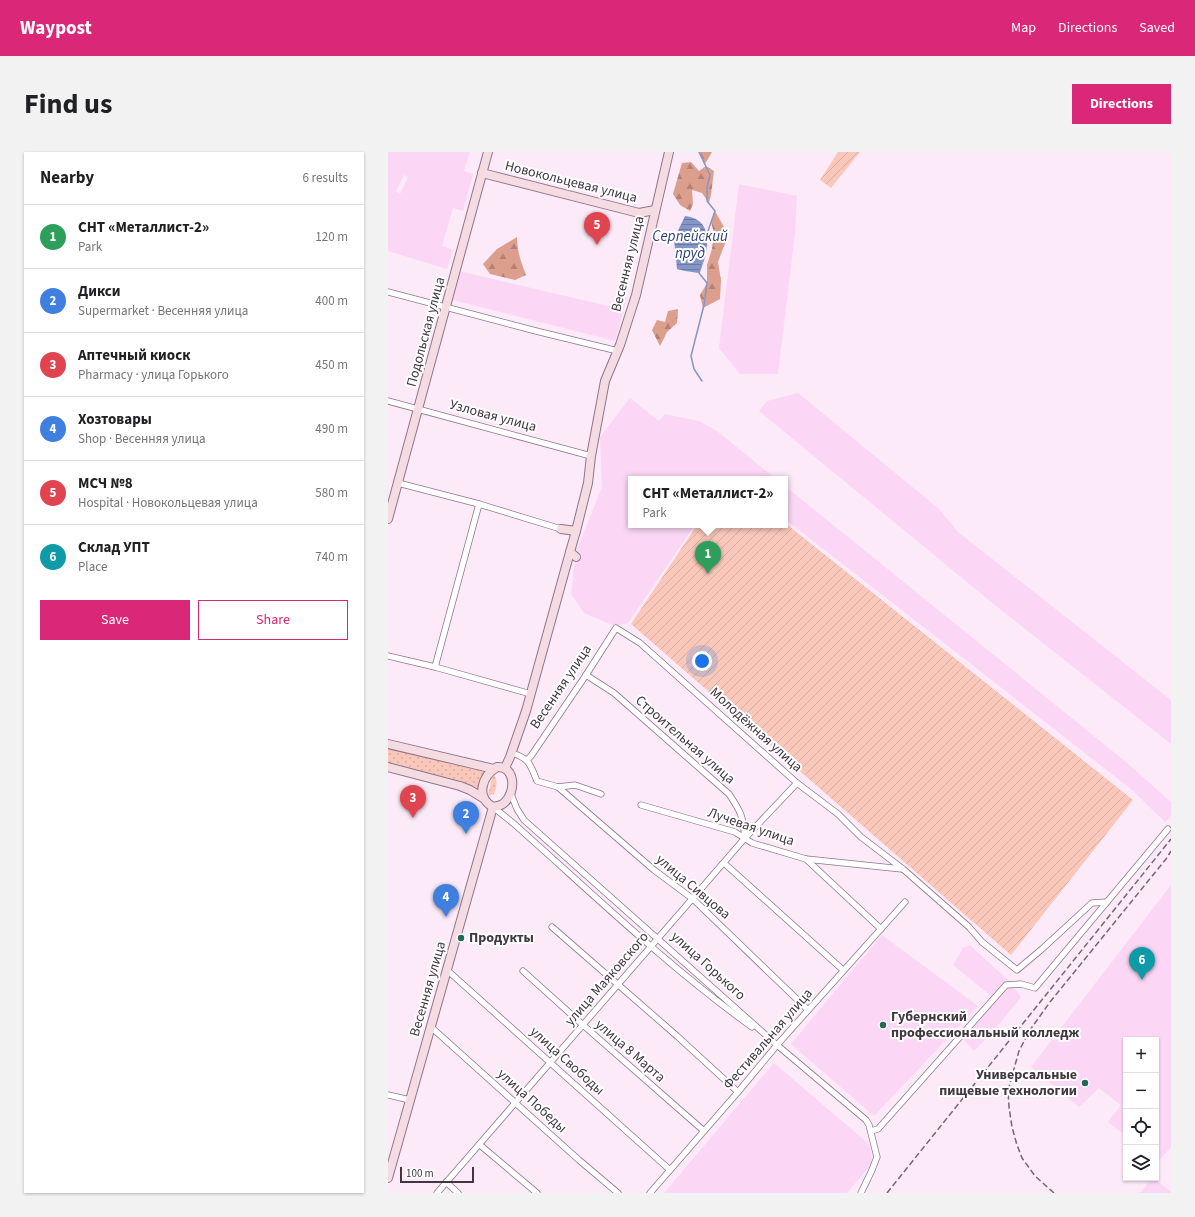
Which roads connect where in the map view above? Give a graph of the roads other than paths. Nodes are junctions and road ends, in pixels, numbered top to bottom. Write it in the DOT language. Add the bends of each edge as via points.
graph roads {
  1 [pos="488,152"];
  2 [pos="669,152"];
  3 [pos="482,173"];
  4 [pos="655,210"];
  5 [pos="388,292"];
  6 [pos="446,308"];
  7 [pos="618,351"];
  8 [pos="388,401"];
  9 [pos="418,409"];
  10 [pos="591,456"];
  11 [pos="398,482"];
  12 [pos="479,504"];
  13 [pos="388,519"];
  14 [pos="561,529"];
  15 [pos="576,531"];
  16 [pos="616,628"];
  17 [pos="388,656"];
  18 [pos="435,667"];
  19 [pos="586,675"];
  20 [pos="531,694"];
  21 [pos="388,744"];
  22 [pos="512,753"];
  23 [pos="527,760"];
  24 [pos="388,767"];
  25 [pos="505,768"];
  26 [pos="494,769"];
  27 [pos="797,783"];
  28 [pos="558,787"];
  29 [pos="511,794"];
  30 [pos="601,794"];
  31 [pos="483,798"];
  32 [pos="641,805"];
  33 [pos="493,807"];
  34 [pos="1168,828"];
  35 [pos="745,838"];
  36 [pos="806,859"];
  37 [pos="724,863"];
  38 [pos="903,869"];
  39 [pos="693,899"];
  40 [pos="906,902"];
  41 [pos="1107,902"];
  42 [pos="552,927"];
  43 [pos="881,929"];
  44 [pos="658,939"];
  45 [pos="651,946"];
  46 [pos="447,970"];
  47 [pos="843,970"];
  48 [pos="523,971"];
  49 [pos="618,986"];
  50 [pos="808,1010"];
  51 [pos="583,1025"];
  52 [pos="431,1027"];
  53 [pos="777,1044"];
  54 [pos="550,1063"];
  55 [pos="738,1092"];
  56 [pos="388,1095"];
  57 [pos="410,1100"];
  58 [pos="516,1102"];
  59 [pos="704,1131"];
  60 [pos="871,1131"];
  61 [pos="480,1144"];
  62 [pos="670,1170"];
  63 [pos="388,1178"];
  64 [pos="446,1182"];
  65 [pos="437,1193"];
  66 [pos="458,1193"];
  67 [pos="537,1193"];
  68 [pos="618,1193"];
  69 [pos="650,1193"];
  70 [pos="861,1193"];
  1 -- 3 [label="street, Подольская улица"];
  2 -- 4 [label="street, Весенняя улица"];
  3 -- 4 [label="street, Новокольцевая улица" via="639,213"];
  3 -- 6 [label="street, Подольская улица"];
  4 -- 7 [label="street, Весенняя улица" via="636,295"];
  5 -- 6 [label="street"];
  6 -- 7 [label="street"];
  6 -- 9 [label="street, Подольская улица"];
  7 -- 10 [label="street, Весенняя улица" via="605,381"];
  8 -- 9 [label="street, Узловая улица"];
  9 -- 10 [label="street, Узловая улица"];
  9 -- 11 [label="street, Подольская улица"];
  10 -- 15 [label="street, Весенняя улица" via="588,483"];
  11 -- 12 [label="street"];
  11 -- 13 [label="street, Подольская улица"];
  12 -- 14 [label="street"];
  12 -- 18 [label="street"];
  14 -- 15 [label="street"];
  15 -- 20 [label="street, Весенняя улица" via="573,554"];
  16 -- 19 [label="street, Весенняя улица"];
  16 -- 27 [label="street, Молодёжная улица" via="640,643"];
  17 -- 18 [label="street"];
  18 -- 20 [label="street"];
  19 -- 23 [label="street, Весенняя улица"];
  19 -- 35 [label="street, Строительная улица" via="614,693 729,794 740,811"];
  20 -- 22 [label="street, Весенняя улица"];
  21 -- 26 [label="street"];
  22 -- 23 [label="street"];
  22 -- 25 [label="street, Весенняя улица"];
  23 -- 28 [label="street" via="537,781"];
  24 -- 31 [label="street" via="460,786"];
  25 -- 26 [label="street"];
  25 -- 29 [label="street" via="512,780"];
  26 -- 31 [label="street" via="484,781"];
  27 -- 35 [label="street, улица Маяковского"];
  27 -- 38 [label="street, Молодёжная улица"];
  28 -- 30 [label="street" via="575,785"];
  28 -- 39 [label="street, улица Сивцова" via="654,870"];
  29 -- 33 [label="street" via="504,803"];
  29 -- 44 [label="street, улица Горького" via="524,820"];
  31 -- 33 [label="street"];
  32 -- 35 [label="street, Лучевая улица" via="735,832"];
  33 -- 45 [label="street, улица Горького"];
  33 -- 46 [label="street, Весенняя улица"];
  34 -- 41 [label="street"];
  35 -- 36 [label="street, Лучевая улица" via="752,843"];
  35 -- 37 [label="street, улица Маяковского"];
  36 -- 38 [label="street, Лучевая улица"];
  36 -- 43 [label="street"];
  37 -- 39 [label="street, улица Маяковского"];
  37 -- 47 [label="street"];
  38 -- 41 [label="street, Молодёжная улица" via="969,927 982,942 1017,970 1092,903"];
  39 -- 44 [label="street, улица Маяковского"];
  39 -- 50 [label="street, улица Сивцова"];
  40 -- 43 [label="street, Фестивальная улица"];
  41 -- 60 [label="street" via="1035,988 1021,984 1006,985 878,1129"];
  42 -- 49 [label="street"];
  43 -- 47 [label="street, Фестивальная улица"];
  44 -- 45 [label="street, улица Маяковского"];
  44 -- 53 [label="street, улица Горького"];
  45 -- 49 [label="street, улица Маяковского"];
  45 -- 53 [label="street, улица Горького" via="721,1004"];
  46 -- 52 [label="street, Весенняя улица"];
  46 -- 54 [label="street, улица Свободы"];
  47 -- 50 [label="street, Фестивальная улица"];
  48 -- 51 [label="street, улица 8 Марта"];
  49 -- 51 [label="street, улица Маяковского"];
  49 -- 55 [label="street"];
  50 -- 53 [label="street, Фестивальная улица"];
  51 -- 54 [label="street, улица Маяковского"];
  51 -- 59 [label="street, улица 8 Марта"];
  52 -- 57 [label="street, Весенняя улица"];
  52 -- 58 [label="street, улица Победы"];
  53 -- 55 [label="street, Фестивальная улица"];
  53 -- 60 [label="street" via="866,1120"];
  54 -- 58 [label="street, улица Маяковского"];
  54 -- 62 [label="street, улица Свободы"];
  55 -- 59 [label="street, Фестивальная улица"];
  56 -- 57 [label="street"];
  57 -- 63 [label="street, Весенняя улица"];
  58 -- 61 [label="street, улица Маяковского"];
  58 -- 68 [label="street, улица Победы"];
  59 -- 62 [label="street, Фестивальная улица"];
  60 -- 70 [label="street" via="877,1157"];
  61 -- 64 [label="street, улица Маяковского"];
  61 -- 67 [label="street"];
  62 -- 69 [label="street, Фестивальная улица"];
  64 -- 65 [label="street, улица Маяковского"];
  64 -- 66 [label="street"];
}
